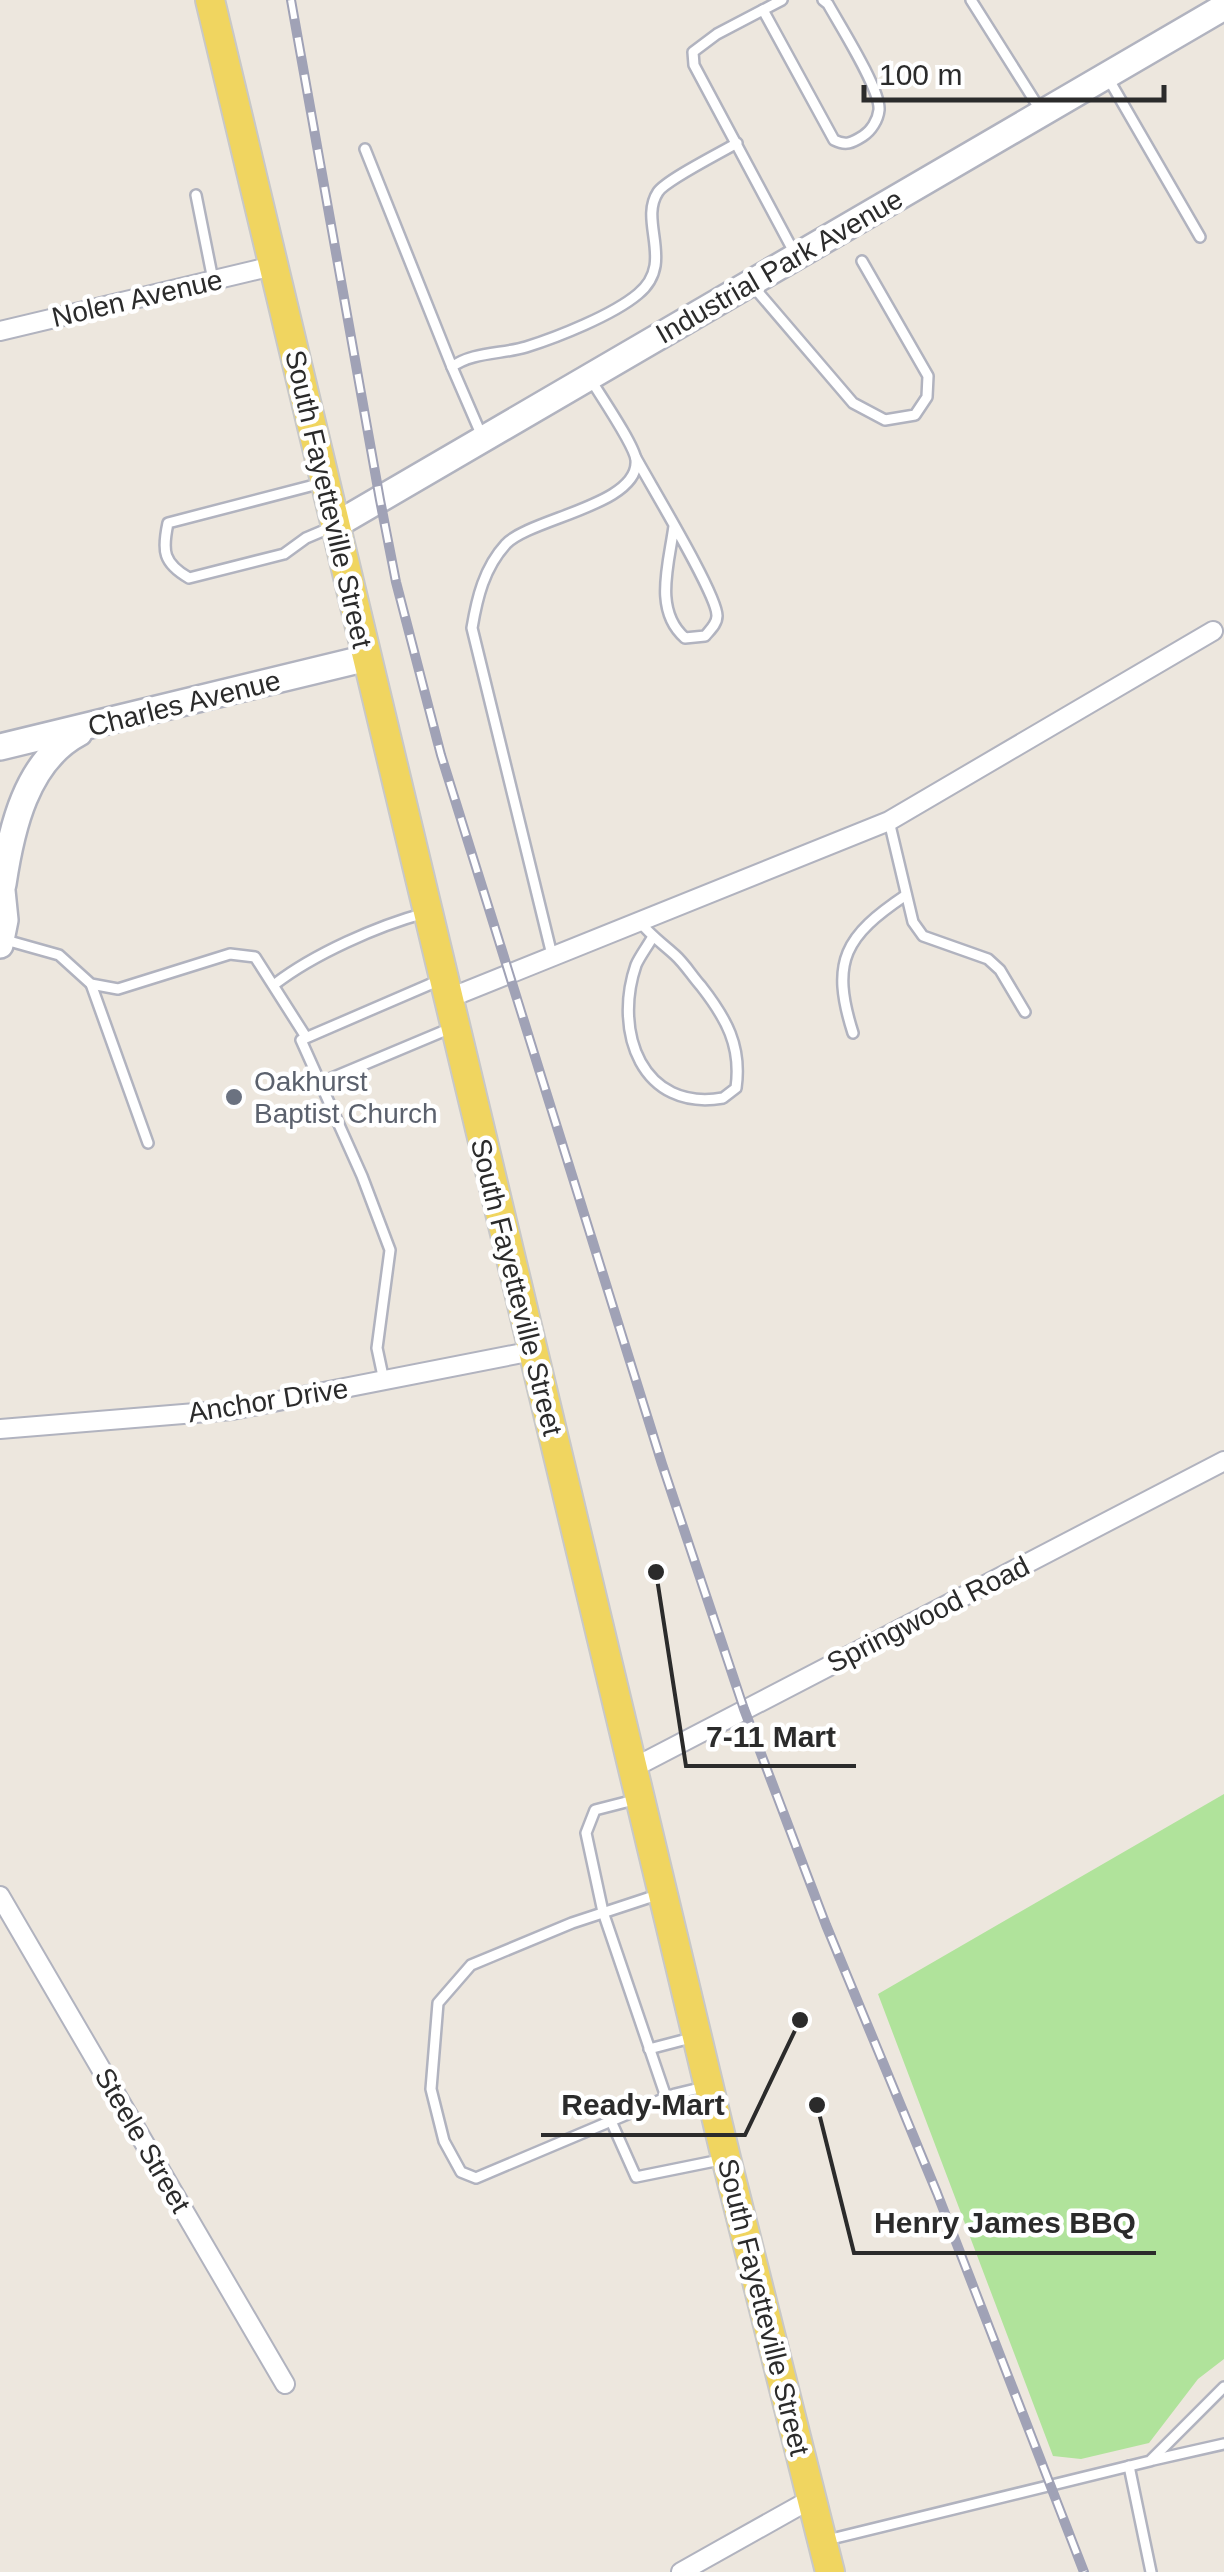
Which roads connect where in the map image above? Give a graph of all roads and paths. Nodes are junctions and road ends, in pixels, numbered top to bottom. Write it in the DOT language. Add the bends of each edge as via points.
graph roads {
  1 [pos="210,0"];
  2 [pos="782,0"];
  3 [pos="823,0"];
  4 [pos="971,0"];
  5 [pos="1215,6"];
  6 [pos="763,10"];
  7 [pos="1106,76"];
  8 [pos="1042,113"];
  9 [pos="737,143"];
  10 [pos="365,149"];
  11 [pos="196,195"];
  12 [pos="1200,236"];
  13 [pos="796,256"];
  14 [pos="862,260"];
  15 [pos="274,266"];
  16 [pos="213,280"];
  17 [pos="750,283"];
  18 [pos="0,331"];
  19 [pos="452,367"];
  20 [pos="590,377"];
  21 [pos="484,440"];
  22 [pos="636,458"];
  23 [pos="324,482"];
  24 [pos="334,526"];
  25 [pos="674,526"];
  26 [pos="1218,627"];
  27 [pos="367,658"];
  28 [pos="100,723"];
  29 [pos="0,747"];
  30 [pos="889,821"];
  31 [pos="1,877"];
  32 [pos="906,895"];
  33 [pos="427,913"];
  34 [pos="638,920"];
  35 [pos="652,938"];
  36 [pos="1,942"];
  37 [pos="552,955"];
  38 [pos="91,984"];
  39 [pos="275,984"];
  40 [pos="448,1002"];
  41 [pos="1025,1012"];
  42 [pos="852,1033"];
  43 [pos="306,1037"];
  44 [pos="320,1083"];
  45 [pos="148,1143"];
  46 [pos="533,1351"];
  47 [pos="384,1381"];
  48 [pos="0,1429"];
  49 [pos="1224,1461"];
  50 [pos="632,1768"];
  51 [pos="640,1798"];
  52 [pos="662,1893"];
  53 [pos="0,1896"];
  54 [pos="604,1912"];
  55 [pos="697,2036"];
  56 [pos="650,2049"];
  57 [pos="708,2086"];
  58 [pos="666,2098"];
  59 [pos="612,2121"];
  60 [pos="726,2158"];
  61 [pos="285,2384"];
  62 [pos="1224,2387"];
  63 [pos="1224,2444"];
  64 [pos="1150,2461"];
  65 [pos="1129,2466"];
  66 [pos="813,2498"];
  67 [pos="823,2540"];
  68 [pos="681,2572"];
  69 [pos="830,2572"];
  70 [pos="1151,2572"];
  1 -- 15 [label="main road, South Fayetteville Street"];
  2 -- 6 [label="lane"];
  3 -- 6 [label="lane" via="880,109 869,132 851,143 834,140"];
  4 -- 8 [label="lane"];
  5 -- 7 [label="street, Industrial Park Avenue"];
  6 -- 9 [label="lane" via="693,52"];
  7 -- 8 [label="street, Industrial Park Avenue"];
  7 -- 12 [label="lane"];
  8 -- 13 [label="street, Industrial Park Avenue"];
  9 -- 13 [label="lane"];
  9 -- 19 [label="lane" via="659,190 654,273 640,293 527,347"];
  10 -- 19 [label="lane"];
  11 -- 16 [label="lane"];
  13 -- 17 [label="street, Industrial Park Avenue"];
  14 -- 17 [label="lane" via="928,376 915,415 884,420 853,403"];
  15 -- 16 [label="street, Nolen Avenue"];
  15 -- 23 [label="main road, South Fayetteville Street"];
  16 -- 18 [label="street, Nolen Avenue"];
  17 -- 20 [label="street, Industrial Park Avenue"];
  19 -- 21 [label="lane"];
  20 -- 21 [label="street, Industrial Park Avenue"];
  20 -- 22 [label="lane"];
  21 -- 24 [label="street, Industrial Park Avenue"];
  22 -- 25 [label="lane"];
  22 -- 37 [label="lane" via="634,474 615,494 508,542 478,590 472,628"];
  23 -- 24 [label="main road, South Fayetteville Street"];
  23 -- 24 [label="lane" via="168,524 163,548 173,569 188,578 284,554"];
  24 -- 27 [label="main road, South Fayetteville Street"];
  25 -- 25 [label="lane" via="718,612 706,636 684,638 664,603"];
  26 -- 30 [label="street"];
  27 -- 28 [label="street, Charles Avenue"];
  27 -- 33 [label="main road, South Fayetteville Street"];
  28 -- 29 [label="street, Charles Avenue"];
  28 -- 31 [label="street" via="49,758 25,797"];
  30 -- 32 [label="lane"];
  30 -- 34 [label="street"];
  31 -- 36 [label="street"];
  32 -- 41 [label="lane" via="923,936 988,959"];
  32 -- 42 [label="lane" via="870,919 850,945 842,1001"];
  33 -- 39 [label="lane" via="364,936"];
  33 -- 40 [label="main road, South Fayetteville Street"];
  34 -- 35 [label="lane"];
  34 -- 37 [label="street"];
  35 -- 35 [label="lane" via="677,956 728,1024 738,1076 724,1098 682,1098 647,1074 636,1056 628,1025 636,966"];
  36 -- 38 [label="lane" via="59,955"];
  37 -- 40 [label="street"];
  38 -- 39 [label="lane" via="118,989 230,954 255,958"];
  38 -- 45 [label="lane"];
  39 -- 43 [label="lane"];
  40 -- 43 [label="lane"];
  40 -- 44 [label="lane"];
  40 -- 46 [label="main road, South Fayetteville Street"];
  43 -- 44 [label="lane" via="301,1040"];
  44 -- 47 [label="lane" via="390,1250 376,1348"];
  46 -- 47 [label="street, Anchor Drive"];
  46 -- 50 [label="main road, South Fayetteville Street"];
  47 -- 48 [label="street, Anchor Drive" via="232,1410"];
  49 -- 50 [label="street, Springwood Road"];
  50 -- 51 [label="main road, South Fayetteville Street"];
  51 -- 52 [label="main road, South Fayetteville Street"];
  51 -- 54 [label="lane" via="595,1810 586,1833"];
  52 -- 54 [label="lane"];
  52 -- 55 [label="main road, South Fayetteville Street"];
  53 -- 61 [label="street, Steele Street"];
  54 -- 56 [label="lane"];
  54 -- 59 [label="lane" via="472,1965 457,1978 438,2003 430,2089 444,2141 461,2172 476,2178"];
  55 -- 56 [label="lane"];
  55 -- 57 [label="main road, South Fayetteville Street"];
  56 -- 58 [label="lane"];
  57 -- 58 [label="lane"];
  57 -- 60 [label="main road, South Fayetteville Street"];
  58 -- 59 [label="lane"];
  59 -- 60 [label="lane" via="636,2177"];
  60 -- 66 [label="main road, South Fayetteville Street"];
  62 -- 64 [label="lane"];
  63 -- 64 [label="lane"];
  64 -- 65 [label="lane"];
  65 -- 67 [label="lane"];
  65 -- 70 [label="lane"];
  66 -- 67 [label="main road, South Fayetteville Street"];
  66 -- 68 [label="street"];
  67 -- 69 [label="main road, South Fayetteville Street"];
}
